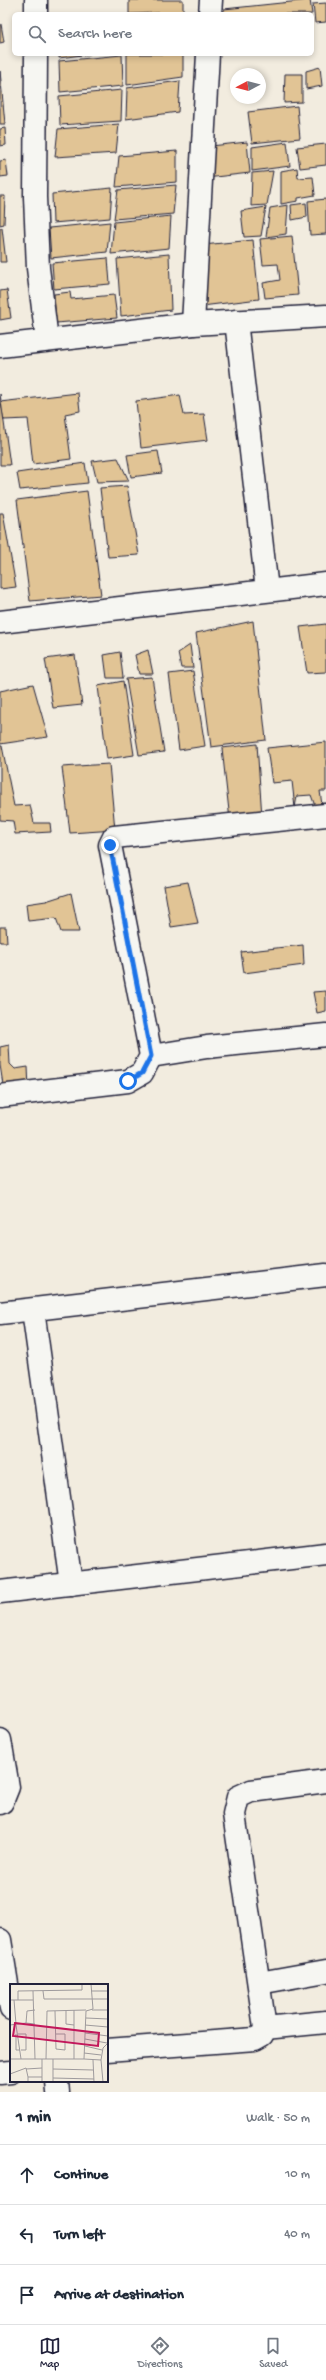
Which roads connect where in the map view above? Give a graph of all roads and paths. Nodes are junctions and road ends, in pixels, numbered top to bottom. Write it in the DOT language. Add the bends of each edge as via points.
graph roads {
  1 [pos="36,0"];
  2 [pos="211,0"];
  3 [pos="36,12"];
  4 [pos="210,12"];
  5 [pos="36,56"];
  6 [pos="208,56"];
  7 [pos="326,316"];
  8 [pos="236,321"];
  9 [pos="193,324"];
  10 [pos="47,340"];
  11 [pos="0,346"];
  12 [pos="326,584"];
  13 [pos="267,590"];
  14 [pos="0,622"];
  15 [pos="326,815"];
  16 [pos="326,1035"];
  17 [pos="151,1056"];
  18 [pos="0,1096"];
  19 [pos="326,1275"];
  20 [pos="33,1310"];
  21 [pos="0,1313"];
  22 [pos="326,1554"];
  23 [pos="71,1584"];
  24 [pos="0,1592"];
  25 [pos="0,1740"];
  26 [pos="326,1781"];
  27 [pos="0,1804"];
  28 [pos="0,1940"];
  29 [pos="326,1971"];
  30 [pos="259,1983"];
  31 [pos="10,2003"];
  32 [pos="326,2022"];
  33 [pos="265,2028"];
  34 [pos="108,2050"];
  35 [pos="10,2072"];
  36 [pos="0,2073"];
  37 [pos="57,2082"];
  38 [pos="58,2092"];
  1 -- 3 [label="street"];
  2 -- 4 [label="street"];
  5 -- 10 [label="street" via="35,205 38,268"];
  6 -- 9 [label="street"];
  7 -- 8 [label="street"];
  8 -- 9 [label="street"];
  8 -- 13 [label="street"];
  9 -- 10 [label="street"];
  10 -- 11 [label="street"];
  12 -- 13 [label="street"];
  13 -- 14 [label="street"];
  15 -- 17 [label="street" via="114,837 111,840"];
  16 -- 17 [label="street" via="207,1047"];
  17 -- 18 [label="street" via="142,1073 128,1081"];
  19 -- 20 [label="street"];
  20 -- 21 [label="street"];
  20 -- 23 [label="street"];
  22 -- 23 [label="street"];
  23 -- 24 [label="street"];
  25 -- 27 [label="street" via="8,1787"];
  26 -- 30 [label="street" via="251,1791 238,1796 234,1814"];
  28 -- 31 [label="street"];
  29 -- 30 [label="street"];
  30 -- 33 [label="street"];
  32 -- 33 [label="street"];
  33 -- 34 [label="street" via="262,2035 255,2039"];
  35 -- 36 [label="street"];
  37 -- 38 [label="street"];
}
